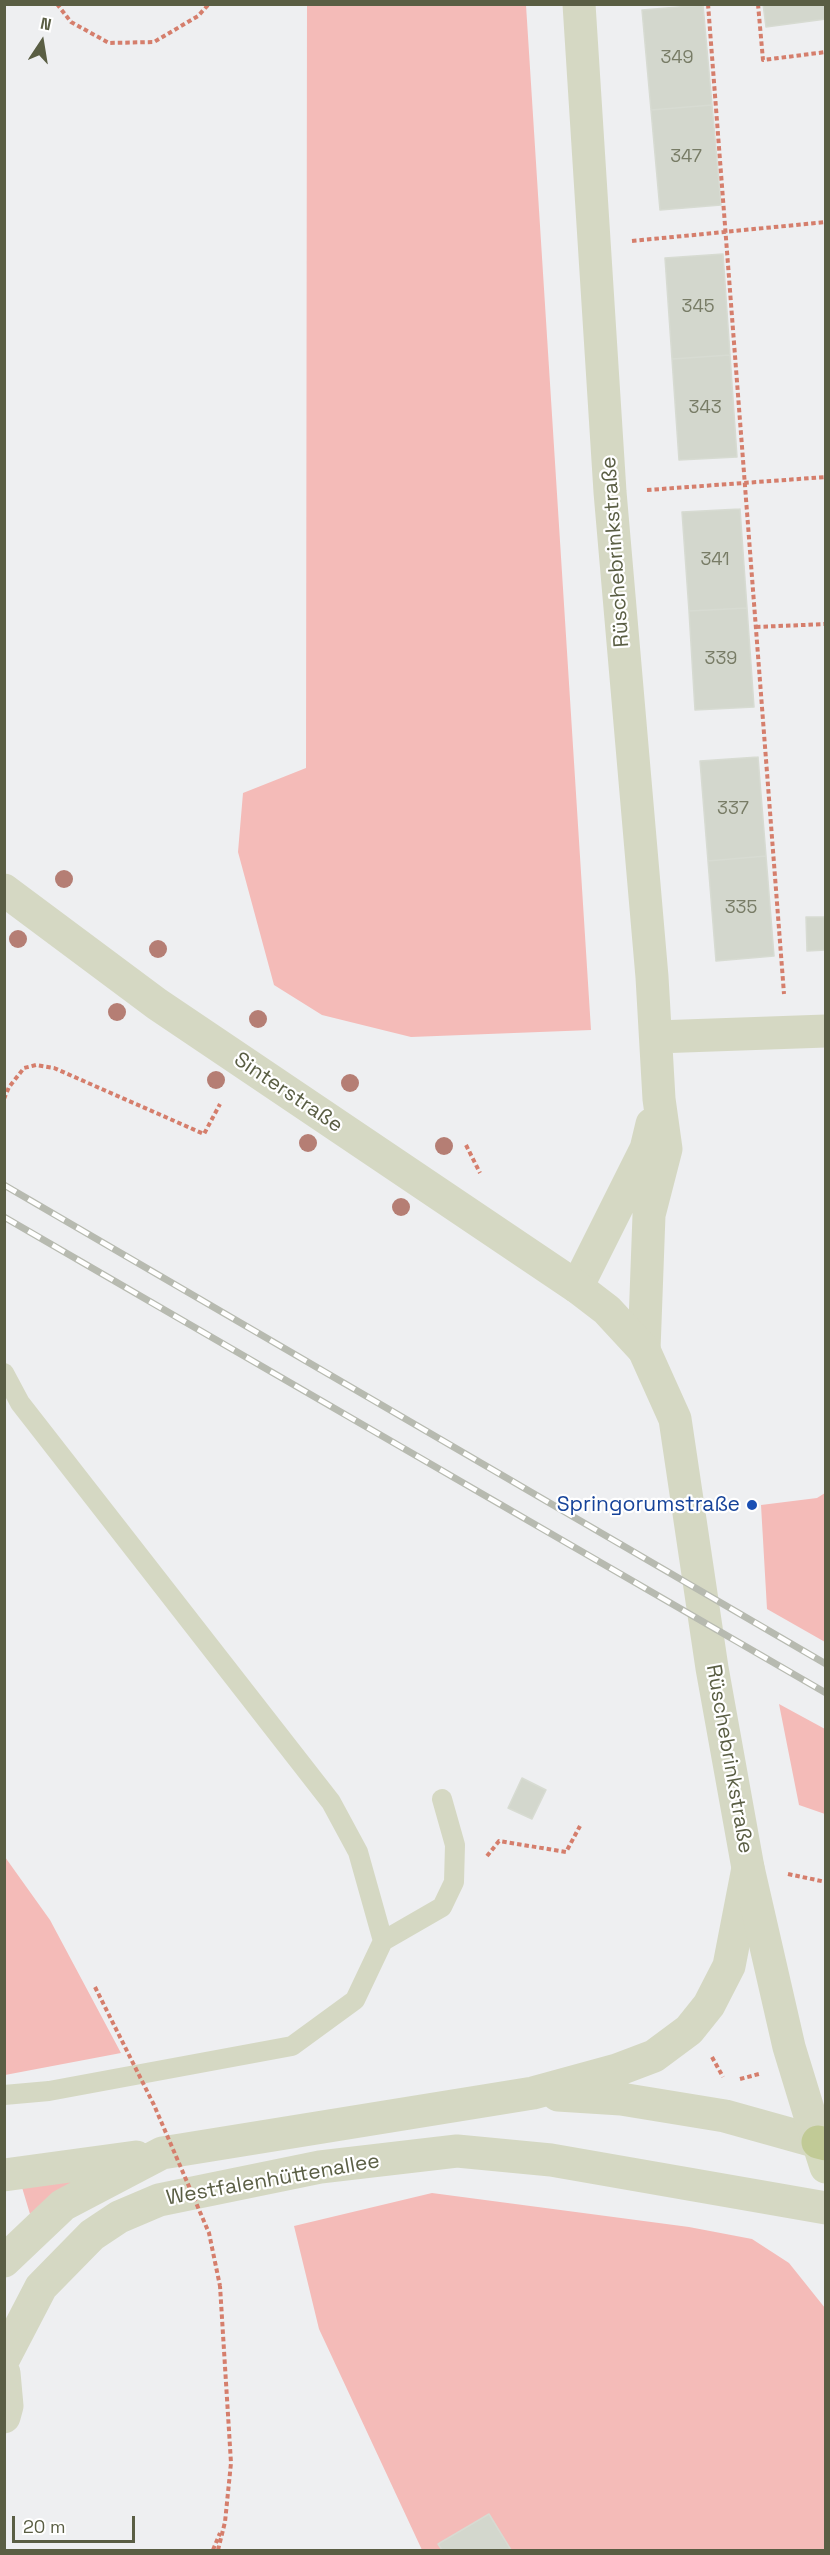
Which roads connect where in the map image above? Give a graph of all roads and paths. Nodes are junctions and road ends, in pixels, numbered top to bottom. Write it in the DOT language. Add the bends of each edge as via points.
graph roads {
  1 [pos="57,4"];
  2 [pos="209,4"];
  3 [pos="579,4"];
  4 [pos="708,4"];
  5 [pos="758,4"];
  6 [pos="825,52"];
  7 [pos="825,222"];
  8 [pos="727,233"];
  9 [pos="622,242"];
  10 [pos="825,477"];
  11 [pos="746,483"];
  12 [pos="640,490"];
  13 [pos="825,624"];
  14 [pos="756,627"];
  15 [pos="4,890"];
  16 [pos="784,998"];
  17 [pos="825,1031"];
  18 [pos="656,1037"];
  19 [pos="4,1099"];
  20 [pos="658,1099"];
  21 [pos="220,1104"];
  22 [pos="577,1287"];
  23 [pos="644,1350"];
  24 [pos="4,1373"];
  25 [pos="442,1799"];
  26 [pos="580,1826"];
  27 [pos="748,1868"];
  28 [pos="454,1882"];
  29 [pos="384,1941"];
  30 [pos="95,1987"];
  31 [pos="707,2051"];
  32 [pos="725,2083"];
  33 [pos="533,2093"];
  34 [pos="4,2095"];
  35 [pos="823,2151"];
  36 [pos="162,2153"];
  37 [pos="4,2175"];
  38 [pos="825,2208"];
  39 [pos="4,2261"];
  40 [pos="4,2358"];
  41 [pos="4,2373"];
  42 [pos="4,2417"];
  43 [pos="225,2522"];
  44 [pos="213,2550"];
  45 [pos="218,2550"];
  1 -- 2 [label="path" via="71,22 109,43 154,42 198,16"];
  3 -- 18 [label="street, Rüschebrinkstraße" via="610,492"];
  4 -- 8 [label="path"];
  5 -- 6 [label="path" via="763,60"];
  7 -- 8 [label="path"];
  8 -- 9 [label="path"];
  8 -- 11 [label="path"];
  10 -- 11 [label="path"];
  11 -- 12 [label="path"];
  11 -- 14 [label="path"];
  13 -- 14 [label="path"];
  14 -- 16 [label="path"];
  15 -- 22 [label="street, Sinterstraße" via="157,1004"];
  17 -- 18 [label="street"];
  18 -- 20 [label="street, Rüschebrinkstraße"];
  19 -- 21 [label="path" via="24,1068 36,1065 54,1068 204,1134"];
  20 -- 22 [label="street, Rüschebrinkstraße" via="646,1149"];
  20 -- 23 [label="street, Rüschebrinkstraße" via="666,1149 649,1215"];
  22 -- 23 [label="street, Rüschebrinkstraße" via="607,1310"];
  23 -- 27 [label="street, Rüschebrinkstraße" via="667,1396 679,1436 712,1668"];
  24 -- 29 [label="lane" via="20,1403 331,1802 358,1852"];
  25 -- 28 [label="lane" via="455,1845"];
  26 -- 28 [label="path" via="566,1852 499,1841 479,1867"];
  27 -- 33 [label="street, Westfalenhüttenallee" via="729,1966 709,2005 689,2030 654,2056"];
  27 -- 35 [label="street, Rüschebrinkstraße" via="789,2047"];
  28 -- 29 [label="lane" via="442,1907"];
  29 -- 34 [label="lane" via="355,2000 292,2046 50,2091"];
  30 -- 43 [label="path, bridge" via="149,2094 209,2233 220,2286 231,2463"];
  31 -- 32 [label="path"];
  33 -- 35 [label="street, Westfalenhüttenallee" via="621,2099 725,2116"];
  33 -- 36 [label="street, Westfalenhüttenallee"];
  36 -- 37 [label="street"];
  36 -- 39 [label="street, Westfalenhüttenallee" via="63,2205"];
  38 -- 40 [label="street, Westfalenhüttenallee" via="551,2160 457,2151 320,2167 159,2200 118,2217 92,2235 42,2287"];
  41 -- 42 [label="street"];
  43 -- 44 [label="path"];
  43 -- 45 [label="path"];
}
